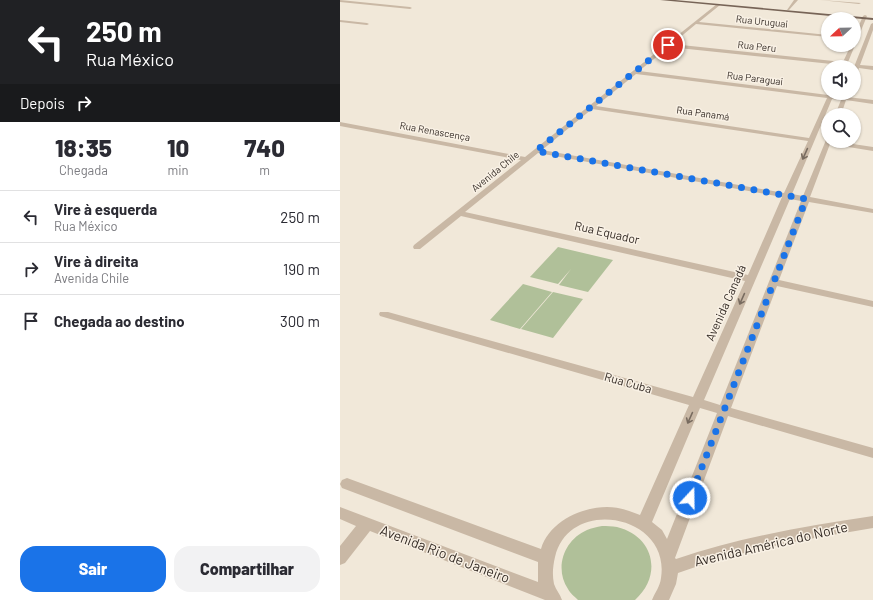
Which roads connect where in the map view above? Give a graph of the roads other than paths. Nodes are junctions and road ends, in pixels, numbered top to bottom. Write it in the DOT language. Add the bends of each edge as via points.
graph roads {
  1 [pos="662,0"];
  2 [pos="690,0"];
  3 [pos="796,0"];
  4 [pos="822,0"];
  5 [pos="340,1"];
  6 [pos="859,3"];
  7 [pos="784,4"];
  8 [pos="718,5"];
  9 [pos="410,8"];
  10 [pos="780,8"];
  11 [pos="788,9"];
  12 [pos="865,17"];
  13 [pos="873,18"];
  14 [pos="340,21"];
  15 [pos="695,23"];
  16 [pos="367,24"];
  17 [pos="873,24"];
  18 [pos="861,26"];
  19 [pos="821,35"];
  20 [pos="861,40"];
  21 [pos="867,40"];
  22 [pos="873,41"];
  23 [pos="668,45"];
  24 [pos="859,60"];
  25 [pos="821,63"];
  26 [pos="861,66"];
  27 [pos="873,68"];
  28 [pos="634,72"];
  29 [pos="821,94"];
  30 [pos="861,99"];
  31 [pos="829,100"];
  32 [pos="873,102"];
  33 [pos="591,107"];
  34 [pos="340,124"];
  35 [pos="812,140"];
  36 [pos="861,147"];
  37 [pos="825,148"];
  38 [pos="873,149"];
  39 [pos="536,151"];
  40 [pos="526,158"];
  41 [pos="787,196"];
  42 [pos="806,199"];
  43 [pos="873,211"];
  44 [pos="458,213"];
  45 [pos="416,247"];
  46 [pos="751,278"];
  47 [pos="774,282"];
  48 [pos="873,304"];
  49 [pos="384,314"];
  50 [pos="696,403"];
  51 [pos="724,410"];
  52 [pos="873,453"];
  53 [pos="347,484"];
  54 [pos="340,513"];
  55 [pos="873,522"];
  56 [pos="367,523"];
  57 [pos="644,523"];
  58 [pos="340,558"];
  59 [pos="546,558"];
  60 [pos="669,563"];
  61 [pos="552,597"];
  62 [pos="660,600"];
  1 -- 8 [label="main road"];
  2 -- 10 [label="main road"];
  3 -- 11 [label="street"];
  4 -- 6 [label="street"];
  5 -- 9 [label="street"];
  7 -- 10 [label="street"];
  8 -- 12 [label="main road"];
  8 -- 15 [label="street, Avenida Chile"];
  10 -- 11 [label="main road"];
  11 -- 12 [label="main road"];
  12 -- 13 [label="main road"];
  12 -- 18 [label="street"];
  14 -- 16 [label="street"];
  15 -- 19 [label="street, Rua Uruguai"];
  15 -- 23 [label="street, Avenida Chile"];
  17 -- 21 [label="street"];
  20 -- 21 [label="street"];
  21 -- 22 [label="street"];
  21 -- 24 [label="street"];
  23 -- 25 [label="street, Rua Peru"];
  23 -- 28 [label="street, Avenida Chile"];
  26 -- 27 [label="street"];
  28 -- 29 [label="street, Rua Paraguai"];
  28 -- 33 [label="street, Avenida Chile"];
  30 -- 32 [label="street, Rua Paraguai"];
  31 -- 35 [label="street, Avenida Canadá"];
  33 -- 35 [label="street, Rua Panamá"];
  33 -- 39 [label="street, Avenida Chile"];
  34 -- 40 [label="street, Rua Renascença"];
  35 -- 41 [label="street, Avenida Canadá, one-way"];
  36 -- 38 [label="street"];
  37 -- 42 [label="street"];
  39 -- 40 [label="street, Avenida Chile"];
  39 -- 41 [label="street"];
  40 -- 44 [label="street, Avenida Chile"];
  41 -- 42 [label="street"];
  41 -- 46 [label="street, Avenida Canadá"];
  42 -- 43 [label="street"];
  42 -- 47 [label="street"];
  44 -- 45 [label="street, Avenida Chile"];
  44 -- 46 [label="street, Rua Equador"];
  46 -- 50 [label="street, Avenida Canadá, one-way"];
  47 -- 48 [label="street"];
  47 -- 51 [label="street"];
  49 -- 50 [label="street, Rua Cuba"];
  50 -- 51 [label="street, Rua Cuba"];
  50 -- 57 [label="street, Avenida Canadá, one-way"];
  51 -- 52 [label="street, Rua Cuba"];
  51 -- 60 [label="street"];
  53 -- 59 [label="street"];
  54 -- 56 [label="street, Avenida Rio de Janeiro"];
  55 -- 60 [label="street, Avenida América do Norte" via="812,532"];
  56 -- 58 [label="street"];
  56 -- 61 [label="street, Avenida Rio de Janeiro"];
  57 -- 59 [label="street" via="628,515 611,512 594,513 577,519 556,537"];
  57 -- 60 [label="street" via="658,536"];
  59 -- 61 [label="street" via="545,584"];
  60 -- 62 [label="street" via="670,578"];
}
